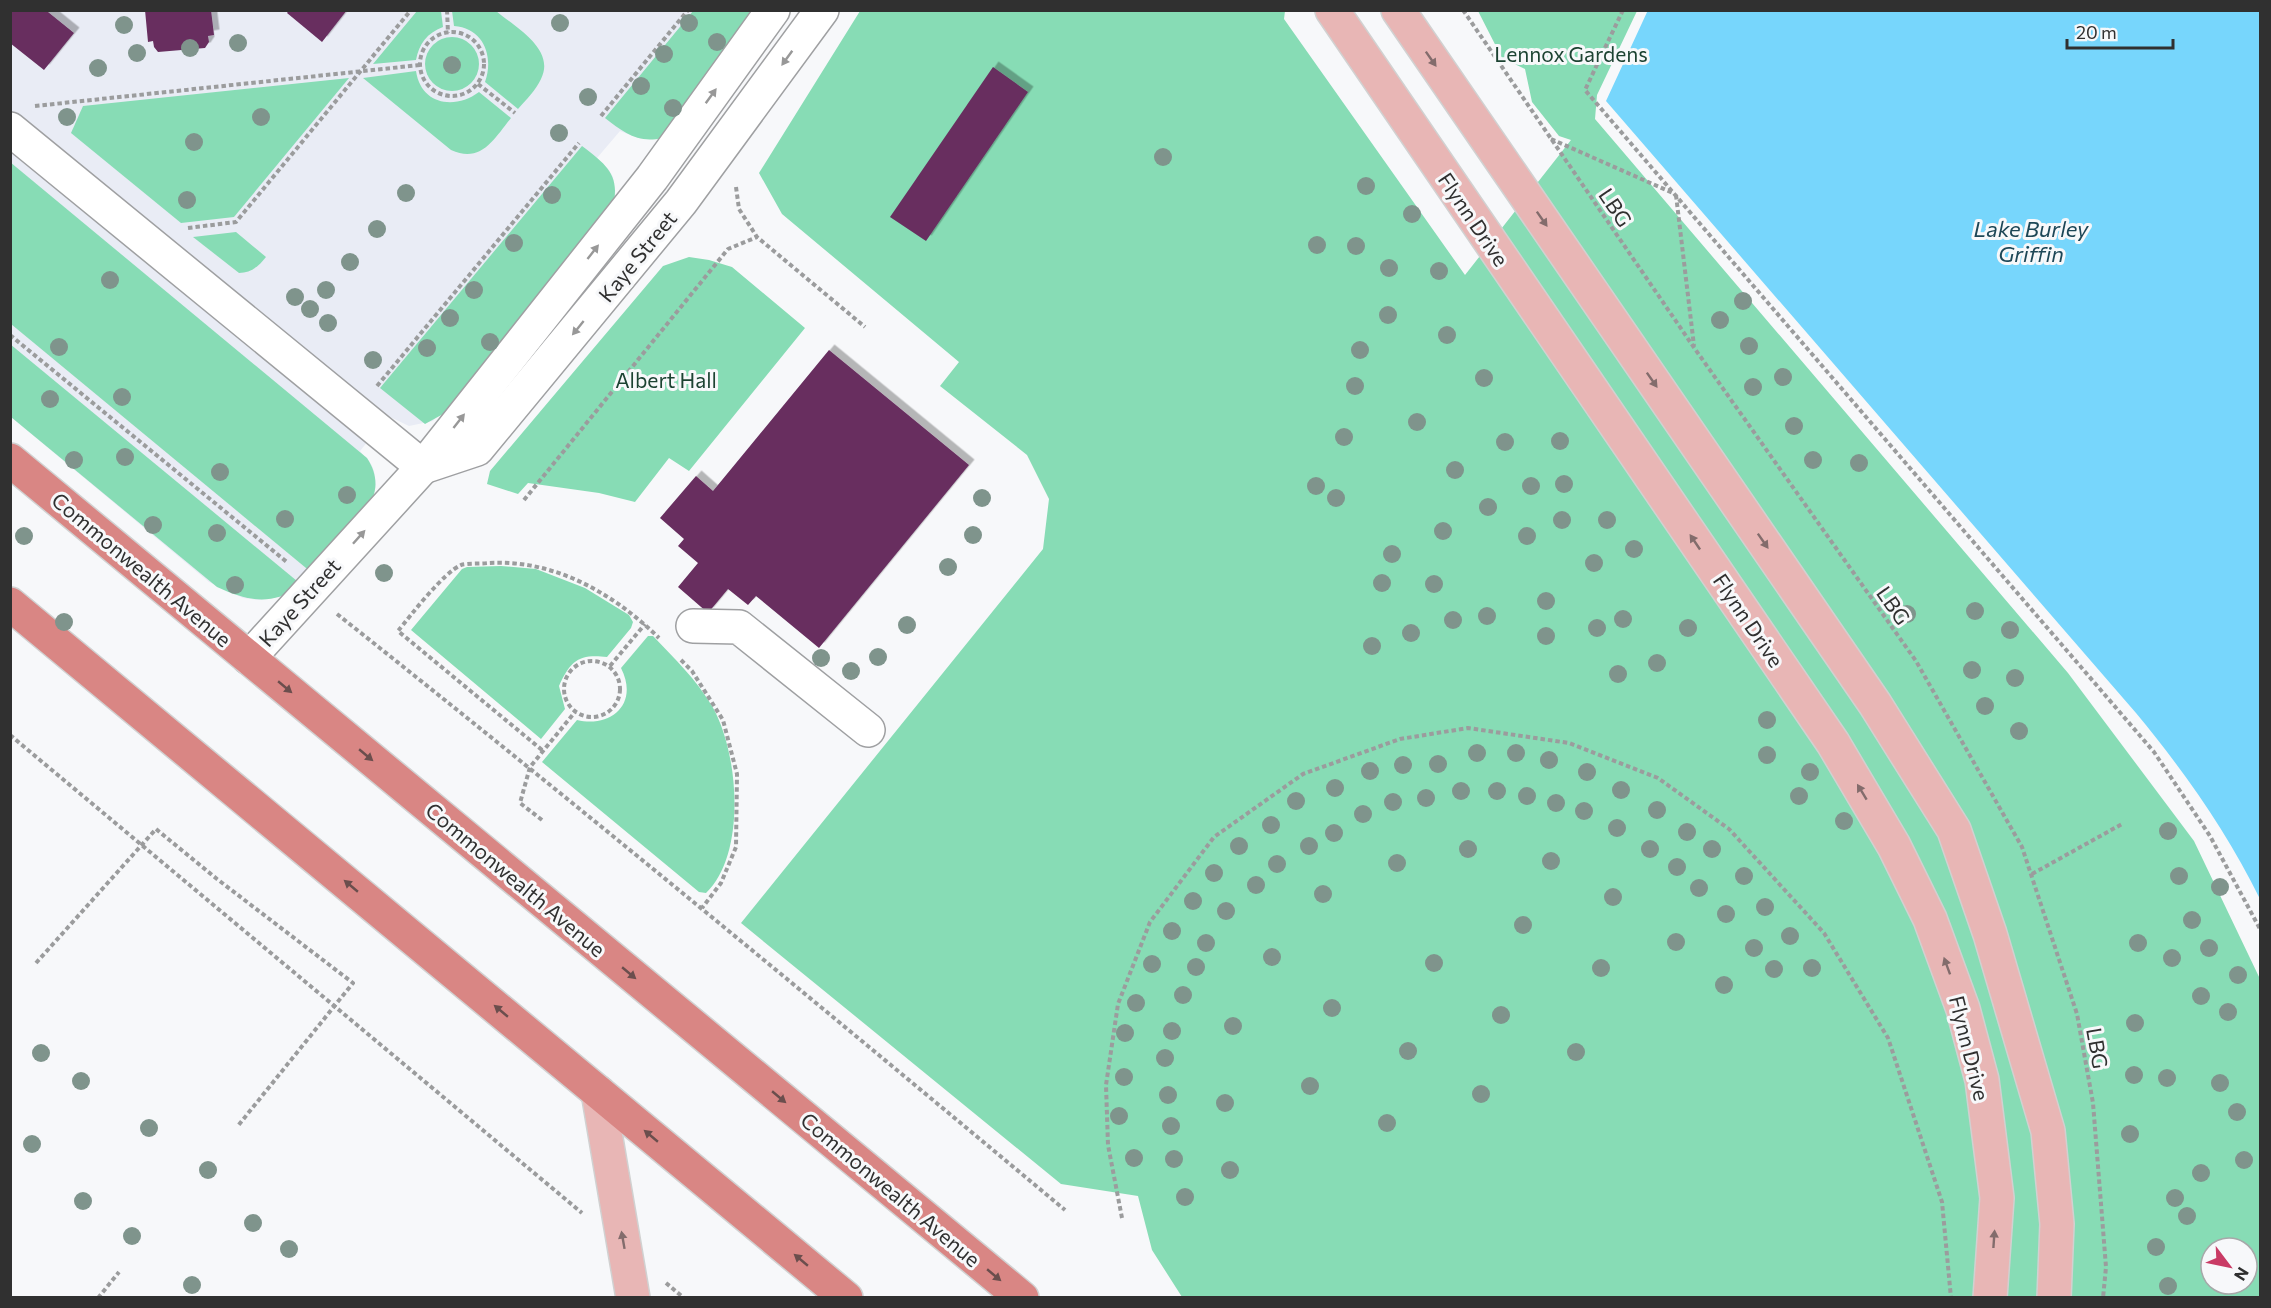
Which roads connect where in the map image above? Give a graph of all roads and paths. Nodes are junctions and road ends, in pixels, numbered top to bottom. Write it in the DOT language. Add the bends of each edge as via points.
graph roads {
  1 [pos="411,10"];
  2 [pos="447,10"];
  3 [pos="688,10"];
  4 [pos="773,10"];
  5 [pos="822,10"];
  6 [pos="1332,10"];
  7 [pos="1398,10"];
  8 [pos="1463,10"];
  9 [pos="1623,10"];
  10 [pos="448,33"];
  11 [pos="420,65"];
  12 [pos="361,71"];
  13 [pos="478,84"];
  14 [pos="514,114"];
  15 [pos="601,116"];
  16 [pos="18,118"];
  17 [pos="1551,138"];
  18 [pos="579,143"];
  19 [pos="736,186"];
  20 [pos="1676,195"];
  21 [pos="186,229"];
  22 [pos="757,237"];
  23 [pos="865,327"];
  24 [pos="10,335"];
  25 [pos="1695,349"];
  26 [pos="372,392"];
  27 [pos="10,460"];
  28 [pos="423,467"];
  29 [pos="524,500"];
  30 [pos="309,592"];
  31 [pos="10,604"];
  32 [pos="645,624"];
  33 [pos="693,626"];
  34 [pos="661,640"];
  35 [pos="677,655"];
  36 [pos="249,658"];
  37 [pos="610,666"];
  38 [pos="575,711"];
  39 [pos="868,730"];
  40 [pos="10,735"];
  41 [pos="542,750"];
  42 [pos="530,767"];
  43 [pos="542,820"];
  44 [pos="2122,824"];
  45 [pos="142,843"];
  46 [pos="2031,874"];
  47 [pos="702,908"];
  48 [pos="2260,929"];
  49 [pos="36,963"];
  50 [pos="335,1005"];
  51 [pos="598,1092"];
  52 [pos="237,1127"];
  53 [pos="1065,1210"];
  54 [pos="588,1218"];
  55 [pos="1122,1218"];
  56 [pos="119,1272"];
  57 [pos="663,1281"];
  58 [pos="98,1298"];
  59 [pos="633,1298"];
  60 [pos="684,1298"];
  61 [pos="846,1298"];
  62 [pos="1022,1298"];
  63 [pos="1951,1298"];
  64 [pos="1990,1298"];
  65 [pos="2054,1298"];
  66 [pos="2103,1298"];
  1 -- 12 [label="path"];
  2 -- 10 [label="path"];
  3 -- 15 [label="path"];
  28 -- 4 [label="street, Kaye Street, one-way" via="652,178"];
  5 -- 28 [label="street, Kaye Street, one-way" via="681,202 477,449"];
  64 -- 6 [label="main road, Flynn Drive, one-way" via="1997,1198 1982,1080 1963,1009 1930,920 1894,846 1833,743"];
  7 -- 65 [label="main road, one-way" via="1875,704 1954,830 1990,934 2049,1131 2057,1224"];
  8 -- 17 [label="path, LBG"];
  9 -- 20 [label="path" via="1585,90"];
  10 -- 11 [label="path" via="424,47"];
  10 -- 13 [label="path" via="459,33 477,44 484,64"];
  11 -- 12 [label="path"];
  11 -- 13 [label="path" via="426,84 442,95 462,95"];
  12 -- 16 [label="path"];
  12 -- 21 [label="path" via="236,222"];
  13 -- 14 [label="path"];
  16 -- 28 [label="street"];
  17 -- 20 [label="path"];
  17 -- 25 [label="path, LBG"];
  18 -- 26 [label="path"];
  19 -- 22 [label="path" via="739,209"];
  20 -- 25 [label="path"];
  20 -- 48 [label="path" via="2154,752 2210,836"];
  22 -- 23 [label="path"];
  22 -- 29 [label="path" via="728,249"];
  24 -- 30 [label="path" via="307,579"];
  25 -- 46 [label="path, LBG" via="1916,661 2022,847"];
  27 -- 36 [label="highway, Commonwealth Avenue"];
  30 -- 28 [label="street, Kaye Street, one-way"];
  30 -- 36 [label="street, Kaye Street"];
  30 -- 42 [label="path"];
  51 -- 31 [label="highway, one-way"];
  32 -- 34 [label="path"];
  32 -- 37 [label="path"];
  32 -- 41 [label="path" via="582,580 540,566 500,563 461,565 439,583 398,632"];
  33 -- 39 [label="street" via="740,627"];
  35 -- 47 [label="path" via="692,671 723,720 737,774 736,847 721,883"];
  36 -- 62 [label="highway, Commonwealth Avenue, one-way"];
  37 -- 38 [label="path" via="589,661 570,672 564,692"];
  37 -- 38 [label="path" via="620,686 615,707 596,717"];
  38 -- 41 [label="path"];
  40 -- 45 [label="path"];
  41 -- 42 [label="path"];
  42 -- 43 [label="path" via="520,803"];
  42 -- 47 [label="path"];
  44 -- 46 [label="path"];
  45 -- 49 [label="path"];
  45 -- 50 [label="path"];
  45 -- 50 [label="path" via="156,829 353,983"];
  46 -- 66 [label="path, LBG" via="2077,1014 2093,1103 2106,1267"];
  47 -- 53 [label="path"];
  50 -- 52 [label="path"];
  50 -- 54 [label="path"];
  59 -- 51 [label="main road, one-way"];
  61 -- 51 [label="highway, one-way"];
  55 -- 63 [label="path" via="1107,1145 1106,1085 1118,1004 1150,922 1214,837 1303,774 1400,739 1468,728 1569,743 1658,778 1729,829 1824,933 1888,1038 1942,1202"];
  56 -- 58 [label="path"];
  57 -- 60 [label="path"];
}
